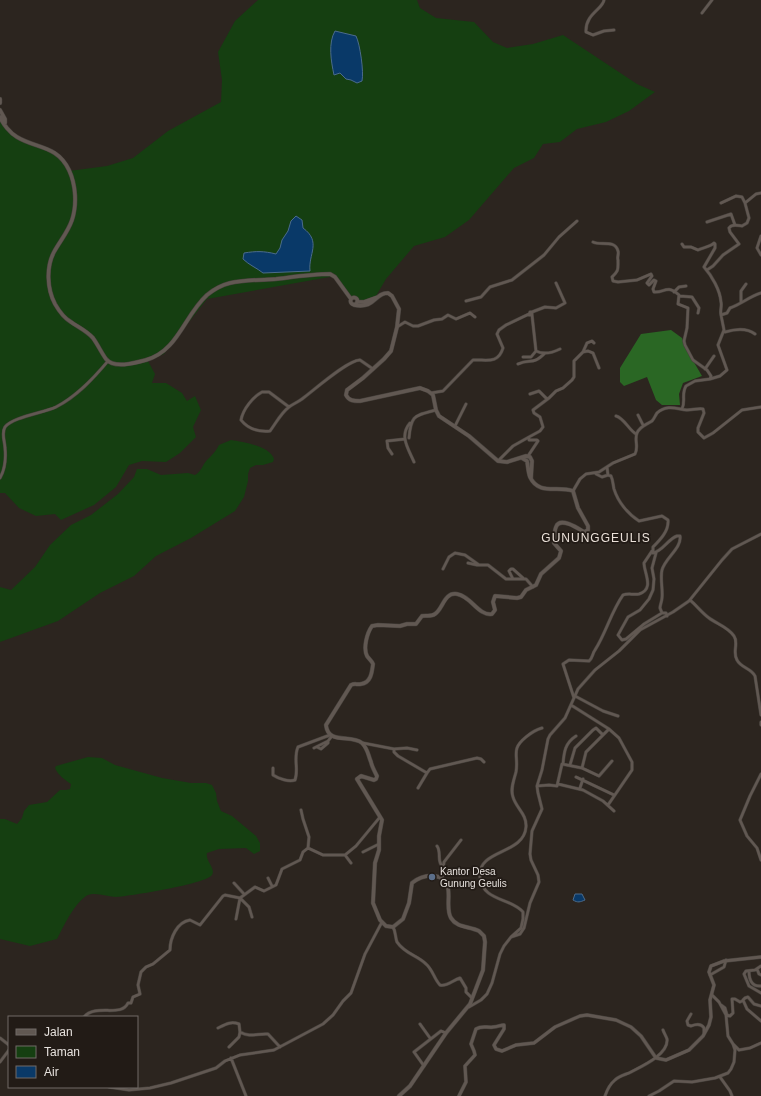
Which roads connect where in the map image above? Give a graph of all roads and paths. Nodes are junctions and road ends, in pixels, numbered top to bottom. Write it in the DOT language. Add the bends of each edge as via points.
graph roads {
  1 [pos="604,0"];
  2 [pos="712,0"];
  3 [pos="702,13"];
  4 [pos="614,30"];
  5 [pos="0,99"];
  6 [pos="0,103"];
  7 [pos="0,110"];
  8 [pos="0,117"];
  9 [pos="5,123"];
  10 [pos="761,193"];
  11 [pos="721,203"];
  12 [pos="745,203"];
  13 [pos="577,221"];
  14 [pos="707,222"];
  15 [pos="735,225"];
  16 [pos="761,236"];
  17 [pos="593,242"];
  18 [pos="682,244"];
  19 [pos="761,256"];
  20 [pos="707,270"];
  21 [pos="556,283"];
  22 [pos="746,284"];
  23 [pos="686,286"];
  24 [pos="674,292"];
  25 [pos="761,293"];
  26 [pos="680,296"];
  27 [pos="466,301"];
  28 [pos="741,302"];
  29 [pos="698,313"];
  30 [pos="531,314"];
  31 [pos="721,316"];
  32 [pos="475,317"];
  33 [pos="397,327"];
  34 [pos="724,332"];
  35 [pos="755,334"];
  36 [pos="594,343"];
  37 [pos="560,349"];
  38 [pos="536,351"];
  39 [pos="582,352"];
  40 [pos="545,353"];
  41 [pos="714,356"];
  42 [pos="523,357"];
  43 [pos="108,361"];
  44 [pos="518,364"];
  45 [pos="599,368"];
  46 [pos="373,369"];
  47 [pos="705,369"];
  48 [pos="710,379"];
  49 [pos="431,393"];
  50 [pos="530,394"];
  51 [pos="547,399"];
  52 [pos="466,404"];
  53 [pos="289,407"];
  54 [pos="761,407"];
  55 [pos="682,409"];
  56 [pos="436,410"];
  57 [pos="638,415"];
  58 [pos="616,416"];
  59 [pos="410,422"];
  60 [pos="643,425"];
  61 [pos="454,427"];
  62 [pos="636,434"];
  63 [pos="529,437"];
  64 [pos="410,438"];
  65 [pos="404,439"];
  66 [pos="392,454"];
  67 [pos="528,456"];
  68 [pos="522,458"];
  69 [pos="498,461"];
  70 [pos="414,462"];
  71 [pos="607,467"];
  72 [pos="595,474"];
  73 [pos="608,474"];
  74 [pos="0,478"];
  75 [pos="531,479"];
  76 [pos="574,491"];
  77 [pos="761,534"];
  78 [pos="652,551"];
  79 [pos="656,553"];
  80 [pos="468,563"];
  81 [pos="479,565"];
  82 [pos="443,569"];
  83 [pos="524,578"];
  84 [pos="513,579"];
  85 [pos="532,587"];
  86 [pos="690,600"];
  87 [pos="662,613"];
  88 [pos="667,616"];
  89 [pos="574,697"];
  90 [pos="571,705"];
  91 [pos="761,715"];
  92 [pos="618,716"];
  93 [pos="542,728"];
  94 [pos="609,729"];
  95 [pos="331,735"];
  96 [pos="603,735"];
  97 [pos="576,736"];
  98 [pos="328,741"];
  99 [pos="361,742"];
  100 [pos="324,743"];
  101 [pos="324,748"];
  102 [pos="394,749"];
  103 [pos="417,750"];
  104 [pos="612,761"];
  105 [pos="484,762"];
  106 [pos="563,764"];
  107 [pos="570,765"];
  108 [pos="273,768"];
  109 [pos="582,768"];
  110 [pos="427,773"];
  111 [pos="761,774"];
  112 [pos="576,777"];
  113 [pos="582,779"];
  114 [pos="558,784"];
  115 [pos="537,786"];
  116 [pos="418,788"];
  117 [pos="580,788"];
  118 [pos="614,795"];
  119 [pos="608,805"];
  120 [pos="301,810"];
  121 [pos="614,811"];
  122 [pos="380,816"];
  123 [pos="460,840"];
  124 [pos="379,844"];
  125 [pos="437,846"];
  126 [pos="308,848"];
  127 [pos="363,852"];
  128 [pos="345,855"];
  129 [pos="761,860"];
  130 [pos="351,863"];
  131 [pos="443,868"];
  132 [pos="268,878"];
  133 [pos="442,879"];
  134 [pos="234,883"];
  135 [pos="273,887"];
  136 [pos="244,894"];
  137 [pos="240,898"];
  138 [pos="252,917"];
  139 [pos="236,919"];
  140 [pos="382,922"];
  141 [pos="393,927"];
  142 [pos="509,939"];
  143 [pos="761,957"];
  144 [pos="726,960"];
  145 [pos="761,966"];
  146 [pos="757,969"];
  147 [pos="749,971"];
  148 [pos="710,975"];
  149 [pos="761,975"];
  150 [pos="761,986"];
  151 [pos="761,993"];
  152 [pos="712,995"];
  153 [pos="473,998"];
  154 [pos="742,1000"];
  155 [pos="721,1005"];
  156 [pos="761,1006"];
  157 [pos="469,1007"];
  158 [pos="691,1014"];
  159 [pos="85,1016"];
  160 [pos="761,1021"];
  161 [pos="420,1024"];
  162 [pos="218,1028"];
  163 [pos="663,1030"];
  164 [pos="240,1032"];
  165 [pos="446,1034"];
  166 [pos="703,1036"];
  167 [pos="0,1038"];
  168 [pos="430,1038"];
  169 [pos="761,1043"];
  170 [pos="8,1044"];
  171 [pos="733,1044"];
  172 [pos="229,1047"];
  173 [pos="280,1047"];
  174 [pos="8,1051"];
  175 [pos="231,1058"];
  176 [pos="656,1058"];
  177 [pos="0,1062"];
  178 [pos="424,1066"];
  179 [pos="720,1077"];
  180 [pos="116,1088"];
  181 [pos="246,1096"];
  182 [pos="399,1096"];
  183 [pos="459,1096"];
  184 [pos="605,1096"];
  185 [pos="649,1096"];
  186 [pos="732,1096"];
  1 -- 4 [label="street" via="588,21 586,32 593,35"];
  2 -- 3 [label="street"];
  5 -- 6 [label="main road"];
  7 -- 9 [label="main road"];
  8 -- 9 [label="main road"];
  9 -- 43 [label="main road" via="10,132 17,137 48,149 69,171 74,187 74,212 49,264 51,293 55,304 67,320 92,337"];
  10 -- 12 [label="street"];
  11 -- 12 [label="street" via="736,196 742,197"];
  12 -- 15 [label="street" via="748,221 742,226"];
  13 -- 27 [label="street" via="544,254 512,280 490,288 481,297"];
  14 -- 15 [label="street" via="731,214"];
  15 -- 20 [label="street" via="729,228 739,244"];
  16 -- 19 [label="street" via="757,248"];
  17 -- 24 [label="street" via="617,248 618,270 612,278 615,282 637,280 651,274 647,283 649,285 656,281 654,292 667,289"];
  18 -- 20 [label="street" via="698,250 715,244 704,266"];
  20 -- 31 [label="street" via="720,297"];
  21 -- 30 [label="street" via="565,303"];
  22 -- 28 [label="street" via="741,290"];
  23 -- 24 [label="street" via="679,287"];
  24 -- 26 [label="street"];
  25 -- 28 [label="street"];
  26 -- 29 [label="street" via="692,297 699,308"];
  26 -- 47 [label="street" via="678,304 687,307 688,310 685,345 693,360"];
  28 -- 31 [label="street"];
  30 -- 38 [label="street"];
  30 -- 49 [label="street" via="499,330 497,334 502,348 494,359 473,360 443,391"];
  31 -- 34 [label="street"];
  32 -- 33 [label="street" via="470,313 456,319 448,315 418,326 405,322"];
  33 -- 43 [label="main road" via="399,309 391,294 351,303 336,277 330,274 229,283 204,299 162,353 149,359 128,363 116,364"];
  33 -- 46 [label="main road" via="389,354"];
  34 -- 35 [label="street" via="734,329 750,330"];
  34 -- 48 [label="street" via="718,345 727,370 720,376"];
  36 -- 39 [label="street" via="587,343"];
  37 -- 40 [label="street"];
  38 -- 40 [label="street"];
  38 -- 42 [label="street" via="531,357"];
  39 -- 45 [label="street" via="593,353"];
  39 -- 51 [label="street" via="574,362 572,380"];
  40 -- 44 [label="street" via="535,361"];
  41 -- 47 [label="street"];
  43 -- 74 [label="street" via="84,387 55,408 16,420 6,426 5,460"];
  46 -- 49 [label="main road" via="347,390 346,395 349,399 354,401 420,388"];
  46 -- 53 [label="street" via="357,360"];
  47 -- 48 [label="street" via="712,376"];
  48 -- 55 [label="street" via="695,381 686,386"];
  49 -- 56 [label="main road" via="435,399"];
  50 -- 51 [label="street" via="540,391"];
  51 -- 63 [label="street" via="532,410 540,417 543,427"];
  52 -- 61 [label="street"];
  53 -- 53 [label="street" via="270,431 252,429 241,420 250,403 262,392 269,392"];
  54 -- 55 [label="street" via="742,410 704,438 698,432 704,413 702,408"];
  55 -- 60 [label="street" via="666,408 652,421"];
  56 -- 59 [label="street" via="420,415"];
  56 -- 61 [label="main road" via="442,419"];
  57 -- 60 [label="street"];
  58 -- 62 [label="street"];
  59 -- 64 [label="street"];
  59 -- 65 [label="street"];
  60 -- 62 [label="street"];
  61 -- 69 [label="main road" via="469,436"];
  62 -- 71 [label="street" via="635,454"];
  63 -- 67 [label="street" via="530,440 538,441"];
  63 -- 69 [label="street" via="513,446"];
  65 -- 66 [label="street" via="387,441"];
  65 -- 70 [label="street"];
  67 -- 68 [label="main road"];
  67 -- 75 [label="main road" via="532,461"];
  68 -- 69 [label="main road" via="508,462"];
  68 -- 75 [label="main road" via="527,461"];
  71 -- 72 [label="street"];
  71 -- 73 [label="street"];
  72 -- 73 [label="street" via="602,477"];
  72 -- 76 [label="street" via="588,473 583,476"];
  73 -- 78 [label="street" via="620,501 635,518 639,521 662,516 668,520 666,531"];
  75 -- 76 [label="main road" via="540,488 563,488"];
  76 -- 85 [label="main road" via="588,530 584,532 564,523 556,525 554,543 561,551 560,556 543,571 536,585"];
  77 -- 86 [label="street" via="735,547"];
  78 -- 79 [label="street"];
  78 -- 89 [label="street" via="644,563 648,585 639,594 623,595 615,606 591,660 569,660 564,664"];
  79 -- 87 [label="street" via="674,537 680,536 662,570"];
  79 -- 87 [label="street" via="652,568 653,590 640,610 628,617 618,635 620,639 626,639 639,627"];
  80 -- 81 [label="street"];
  81 -- 82 [label="street" via="465,555 455,553 449,557"];
  81 -- 84 [label="street" via="488,565 505,578"];
  83 -- 84 [label="street"];
  83 -- 84 [label="street" via="511,569 509,572"];
  83 -- 85 [label="street"];
  85 -- 95 [label="main road" via="519,598 495,596 495,610 491,614 484,613 464,596 456,594 448,597 436,614 422,616 416,624 372,626 366,647 367,655 373,663 370,677 362,684 351,685 329,720 326,728"];
  86 -- 88 [label="street"];
  86 -- 91 [label="street" via="709,618 735,636 736,658 755,676"];
  87 -- 88 [label="street" via="666,613"];
  88 -- 89 [label="street" via="638,631 622,649 596,670"];
  89 -- 90 [label="street"];
  89 -- 92 [label="street"];
  90 -- 94 [label="street"];
  90 -- 115 [label="street" via="564,720 548,739"];
  93 -- 142 [label="street" via="533,731 516,749 512,794 526,820 524,835 516,845 490,858 480,871 481,882 488,892 513,904 524,913 521,928"];
  94 -- 96 [label="street"];
  94 -- 118 [label="street" via="620,740 633,767"];
  95 -- 98 [label="street"];
  95 -- 99 [label="main road"];
  95 -- 108 [label="street" via="298,748 295,780 276,777 273,775"];
  96 -- 107 [label="street" via="596,728 593,730 575,748"];
  96 -- 109 [label="street" via="584,755"];
  97 -- 106 [label="street" via="566,746"];
  98 -- 100 [label="street"];
  98 -- 101 [label="street"];
  99 -- 102 [label="street"];
  99 -- 122 [label="main road" via="368,751 377,778 374,780 361,776 357,781"];
  100 -- 101 [label="street"];
  100 -- 101 [label="street" via="316,747"];
  102 -- 103 [label="street"];
  102 -- 110 [label="street" via="398,756"];
  104 -- 109 [label="street" via="599,776"];
  105 -- 110 [label="street" via="477,758 433,768"];
  106 -- 107 [label="street"];
  106 -- 114 [label="street"];
  107 -- 109 [label="street"];
  110 -- 116 [label="street"];
  111 -- 129 [label="street" via="740,818"];
  112 -- 113 [label="street"];
  113 -- 117 [label="street"];
  113 -- 118 [label="street"];
  114 -- 115 [label="street"];
  114 -- 117 [label="street"];
  115 -- 142 [label="street" via="542,809 532,831 530,855 539,882 531,899 524,930"];
  117 -- 119 [label="street"];
  118 -- 119 [label="street"];
  119 -- 121 [label="street"];
  120 -- 126 [label="street" via="309,837"];
  122 -- 124 [label="main road" via="382,820"];
  122 -- 128 [label="street" via="362,840"];
  123 -- 131 [label="street" via="444,862"];
  124 -- 127 [label="street"];
  124 -- 140 [label="main road" via="373,903"];
  125 -- 131 [label="street" via="440,850 438,859"];
  126 -- 128 [label="street" via="324,855"];
  126 -- 135 [label="street" via="300,860 282,869 278,883"];
  128 -- 130 [label="street"];
  131 -- 133 [label="street"];
  132 -- 135 [label="street"];
  133 -- 141 [label="main road" via="430,876 413,882 405,914"];
  133 -- 153 [label="main road" via="448,888 448,912 451,919 459,926 479,931 485,939 483,972"];
  134 -- 136 [label="street"];
  135 -- 136 [label="street" via="264,890 255,887"];
  136 -- 137 [label="street"];
  137 -- 138 [label="street" via="249,907"];
  137 -- 139 [label="street"];
  137 -- 159 [label="street" via="223,896 200,925 192,920 180,924 172,937 170,950 141,972 138,985 140,994 133,997 131,1003 114,1011 90,1012"];
  140 -- 141 [label="main road"];
  140 -- 173 [label="street" via="352,991 333,1015 322,1025"];
  141 -- 153 [label="street" via="396,939 402,947 425,963 440,985 460,978 466,992"];
  142 -- 157 [label="street" via="500,954 487,994"];
  143 -- 144 [label="street"];
  144 -- 148 [label="street" via="724,967"];
  144 -- 148 [label="street" via="711,966"];
  145 -- 146 [label="street"];
  146 -- 147 [label="street"];
  146 -- 149 [label="street"];
  147 -- 150 [label="street" via="751,982"];
  147 -- 151 [label="street" via="744,974 748,984"];
  148 -- 152 [label="street" via="714,986"];
  152 -- 155 [label="street"];
  152 -- 166 [label="street" via="710,1023"];
  153 -- 157 [label="main road"];
  154 -- 155 [label="street" via="741,1002 732,999 733,1013 730,1016"];
  154 -- 156 [label="street" via="748,997 754,1004"];
  154 -- 160 [label="street" via="747,1009"];
  155 -- 171 [label="street" via="726,1015 728,1036"];
  157 -- 165 [label="main road"];
  158 -- 166 [label="street" via="688,1025 703,1026"];
  161 -- 168 [label="street"];
  162 -- 164 [label="street" via="232,1022 239,1024"];
  163 -- 176 [label="street" via="667,1039 663,1050"];
  164 -- 172 [label="street" via="239,1037"];
  164 -- 173 [label="street" via="247,1035 268,1034"];
  165 -- 168 [label="street" via="441,1031"];
  165 -- 178 [label="main road"];
  166 -- 176 [label="street" via="687,1052 666,1060"];
  167 -- 170 [label="street"];
  168 -- 178 [label="street" via="414,1052"];
  169 -- 171 [label="street" via="739,1050"];
  171 -- 179 [label="street" via="734,1065 728,1073"];
  173 -- 175 [label="street"];
  174 -- 177 [label="street"];
  175 -- 180 [label="street" via="216,1068 169,1084 129,1090"];
  175 -- 181 [label="street"];
  176 -- 183 [label="street" via="636,1030 610,1018 580,1016 555,1027 534,1043 516,1045 502,1051 494,1045 504,1025 482,1026 476,1029 474,1034 471,1044 475,1055 465,1066 466,1082"];
  176 -- 184 [label="street" via="618,1077 612,1082"];
  178 -- 182 [label="main road" via="410,1086"];
  179 -- 185 [label="street" via="692,1082 675,1081"];
  179 -- 186 [label="street"];
}
